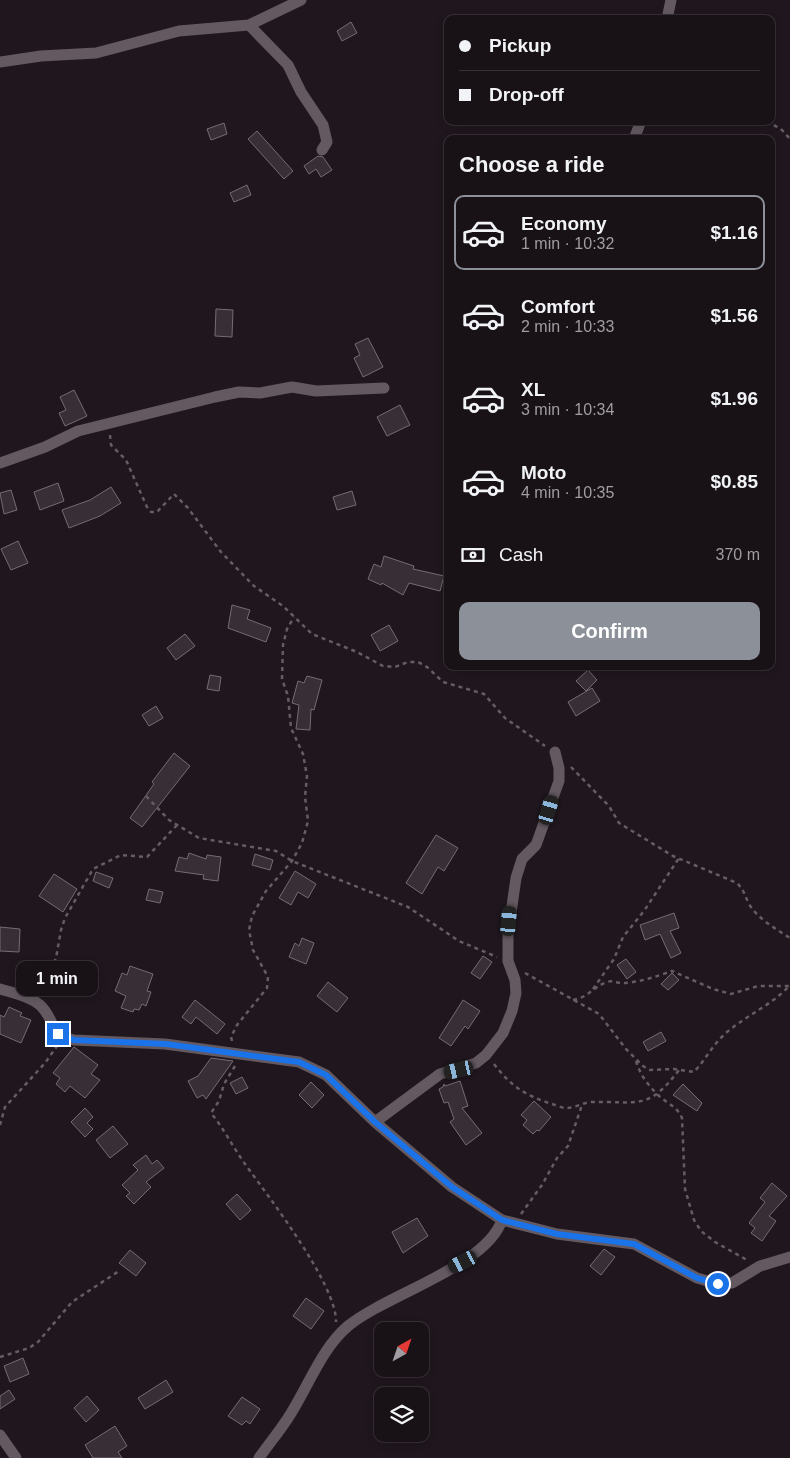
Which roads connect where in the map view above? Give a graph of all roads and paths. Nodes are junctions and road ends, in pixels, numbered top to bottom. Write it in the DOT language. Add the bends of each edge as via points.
graph roads {
  1 [pos="301,0"];
  2 [pos="671,0"];
  3 [pos="668,15"];
  4 [pos="249,24"];
  5 [pos="0,62"];
  6 [pos="772,125"];
  7 [pos="790,139"];
  8 [pos="322,150"];
  9 [pos="384,388"];
  10 [pos="110,425"];
  11 [pos="0,462"];
  12 [pos="555,752"];
  13 [pos="146,796"];
  14 [pos="177,825"];
  15 [pos="679,858"];
  16 [pos="292,861"];
  17 [pos="508,961"];
  18 [pos="790,986"];
  19 [pos="0,989"];
  20 [pos="591,992"];
  21 [pos="572,1000"];
  22 [pos="34,1001"];
  23 [pos="62,1037"];
  24 [pos="236,1053"];
  25 [pos="486,1055"];
  26 [pos="635,1059"];
  27 [pos="680,1070"];
  28 [pos="657,1095"];
  29 [pos="582,1104"];
  30 [pos="375,1122"];
  31 [pos="0,1125"];
  32 [pos="502,1220"];
  33 [pos="514,1223"];
  34 [pos="790,1257"];
  35 [pos="760,1266"];
  36 [pos="119,1271"];
  37 [pos="336,1339"];
  38 [pos="0,1357"];
  39 [pos="0,1435"];
  40 [pos="16,1458"];
  41 [pos="258,1458"];
  1 -- 4 [label="street"];
  2 -- 3 [label="street"];
  4 -- 5 [label="street" via="179,31 96,53"];
  4 -- 8 [label="street" via="288,66 323,125 327,142"];
  6 -- 7 [label="path"];
  9 -- 10 [label="street" via="316,391 292,387 260,393 239,392"];
  10 -- 11 [label="street" via="78,431 45,447"];
  10 -- 16 [label="path" via="111,445 126,460 151,512 157,512 174,494 221,552 254,586 294,617 283,645 282,679 288,696 291,728 303,754 308,821 302,843"];
  12 -- 17 [label="street" via="559,781 536,845 522,859 516,878 510,908"];
  13 -- 14 [label="path"];
  14 -- 16 [label="path" via="199,838 276,851"];
  14 -- 22 [label="path" via="148,857 121,855 93,869 66,918 51,973"];
  15 -- 20 [label="path" via="623,937 614,959"];
  16 -- 17 [label="path" via="408,907 459,941"];
  16 -- 24 [label="path" via="266,891 252,916 253,950 268,977 266,988 231,1037"];
  17 -- 21 [label="path"];
  17 -- 25 [label="street" via="515,980 512,1011 503,1033"];
  18 -- 20 [label="path" via="758,986 731,994 672,970 624,983 609,982"];
  18 -- 27 [label="path" via="768,1006 726,1033 694,1072"];
  19 -- 22 [label="street"];
  20 -- 21 [label="path" via="585,998"];
  21 -- 26 [label="path" via="599,1014"];
  22 -- 23 [label="street" via="45,1011"];
  23 -- 24 [label="street" via="166,1044"];
  23 -- 31 [label="path" via="45,1063 6,1107"];
  24 -- 30 [label="street" via="310,1065 326,1075"];
  24 -- 37 [label="path" via="235,1069 211,1113 244,1164 266,1190 314,1266 333,1306"];
  25 -- 29 [label="path" via="510,1084 532,1098 567,1108"];
  25 -- 30 [label="street" via="476,1063 440,1074"];
  26 -- 27 [label="path" via="650,1070"];
  26 -- 28 [label="path" via="640,1074"];
  27 -- 28 [label="path"];
  28 -- 29 [label="path" via="651,1099"];
  28 -- 35 [label="path" via="682,1118 684,1189 696,1224 715,1242"];
  29 -- 33 [label="path" via="568,1146"];
  30 -- 32 [label="street" via="452,1187"];
  32 -- 33 [label="street"];
  32 -- 37 [label="street" via="498,1231 463,1262 371,1311 348,1326"];
  33 -- 35 [label="street" via="557,1234 634,1244 697,1278 718,1284 732,1283"];
  34 -- 35 [label="street"];
  36 -- 38 [label="path" via="72,1302 33,1345"];
  37 -- 41 [label="street" via="288,1419"];
  39 -- 40 [label="street"];
}
